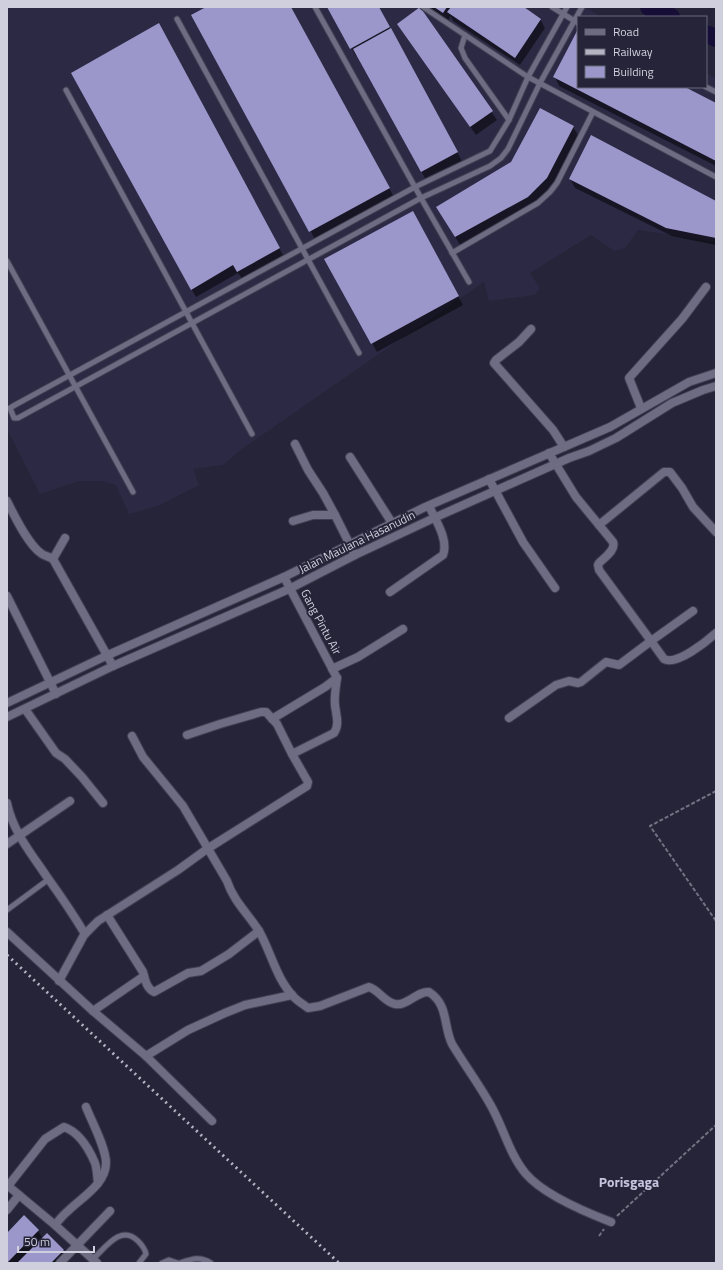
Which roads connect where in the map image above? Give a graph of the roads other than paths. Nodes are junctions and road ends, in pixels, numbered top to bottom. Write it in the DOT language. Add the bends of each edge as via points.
graph roads {
  1 [pos="315,7"];
  2 [pos="423,7"];
  3 [pos="552,7"];
  4 [pos="567,7"];
  5 [pos="562,14"];
  6 [pos="177,19"];
  7 [pos="576,22"];
  8 [pos="465,35"];
  9 [pos="528,76"];
  10 [pos="540,83"];
  11 [pos="707,88"];
  12 [pos="66,90"];
  13 [pos="716,92"];
  14 [pos="593,112"];
  15 [pos="508,120"];
  16 [pos="716,177"];
  17 [pos="415,187"];
  18 [pos="421,198"];
  19 [pos="301,249"];
  20 [pos="452,253"];
  21 [pos="308,260"];
  22 [pos="7,261"];
  23 [pos="469,282"];
  24 [pos="706,287"];
  25 [pos="186,312"];
  26 [pos="192,323"];
  27 [pos="531,329"];
  28 [pos="359,353"];
  29 [pos="716,373"];
  30 [pos="70,375"];
  31 [pos="76,386"];
  32 [pos="716,386"];
  33 [pos="654,401"];
  34 [pos="641,408"];
  35 [pos="657,411"];
  36 [pos="610,427"];
  37 [pos="252,434"];
  38 [pos="616,438"];
  39 [pos="295,444"];
  40 [pos="564,447"];
  41 [pos="549,452"];
  42 [pos="350,457"];
  43 [pos="556,464"];
  44 [pos="489,479"];
  45 [pos="495,491"];
  46 [pos="133,492"];
  47 [pos="7,501"];
  48 [pos="429,506"];
  49 [pos="434,518"];
  50 [pos="336,519"];
  51 [pos="391,520"];
  52 [pos="293,521"];
  53 [pos="599,525"];
  54 [pos="716,532"];
  55 [pos="65,538"];
  56 [pos="348,541"];
  57 [pos="354,556"];
  58 [pos="53,559"];
  59 [pos="284,577"];
  60 [pos="555,588"];
  61 [pos="289,589"];
  62 [pos="390,592"];
  63 [pos="7,596"];
  64 [pos="693,611"];
  65 [pos="403,629"];
  66 [pos="716,634"];
  67 [pos="651,641"];
  68 [pos="108,654"];
  69 [pos="113,666"];
  70 [pos="332,669"];
  71 [pos="337,678"];
  72 [pos="49,680"];
  73 [pos="56,694"];
  74 [pos="7,703"];
  75 [pos="25,709"];
  76 [pos="7,717"];
  77 [pos="509,718"];
  78 [pos="272,719"];
  79 [pos="187,735"];
  80 [pos="132,736"];
  81 [pos="292,754"];
  82 [pos="70,800"];
  83 [pos="7,803"];
  84 [pos="103,803"];
  85 [pos="19,836"];
  86 [pos="7,844"];
  87 [pos="207,849"];
  88 [pos="49,879"];
  89 [pos="7,910"];
  90 [pos="107,915"];
  91 [pos="259,931"];
  92 [pos="7,932"];
  93 [pos="85,934"];
  94 [pos="144,976"];
  95 [pos="59,981"];
  96 [pos="292,995"];
  97 [pos="93,1011"];
  98 [pos="146,1056"];
  99 [pos="86,1107"];
  100 [pos="212,1121"];
  101 [pos="98,1183"];
  102 [pos="8,1185"];
  103 [pos="19,1195"];
  104 [pos="7,1210"];
  105 [pos="110,1211"];
  106 [pos="611,1222"];
  107 [pos="55,1225"];
  108 [pos="77,1244"];
  109 [pos="95,1261"];
  110 [pos="60,1263"];
  111 [pos="139,1263"];
  112 [pos="162,1263"];
  113 [pos="179,1263"];
  114 [pos="211,1263"];
  1 -- 17 [label="lane"];
  2 -- 8 [label="lane"];
  3 -- 5 [label="lane"];
  4 -- 5 [label="lane"];
  5 -- 7 [label="lane"];
  5 -- 9 [label="lane"];
  6 -- 19 [label="lane"];
  7 -- 10 [label="lane"];
  8 -- 9 [label="lane"];
  8 -- 15 [label="lane" via="462,48 465,58"];
  9 -- 10 [label="lane"];
  9 -- 15 [label="lane"];
  10 -- 14 [label="lane"];
  10 -- 18 [label="lane" via="508,149 501,158 490,166"];
  11 -- 13 [label="lane"];
  12 -- 25 [label="lane"];
  14 -- 16 [label="lane"];
  14 -- 20 [label="lane" via="558,183 550,192 538,203"];
  15 -- 17 [label="lane" via="490,151"];
  17 -- 18 [label="lane"];
  17 -- 19 [label="lane"];
  18 -- 20 [label="lane"];
  18 -- 21 [label="lane"];
  19 -- 21 [label="lane"];
  19 -- 25 [label="lane"];
  20 -- 23 [label="lane"];
  21 -- 26 [label="lane"];
  21 -- 28 [label="lane"];
  22 -- 30 [label="lane"];
  24 -- 34 [label="street" via="682,319 629,378"];
  25 -- 26 [label="lane"];
  25 -- 30 [label="lane"];
  26 -- 31 [label="lane"];
  26 -- 37 [label="lane"];
  27 -- 40 [label="street" via="494,363 554,430"];
  29 -- 33 [label="street, Jalan Maulana Hasanudin" via="689,382"];
  30 -- 31 [label="lane"];
  30 -- 31 [label="lane" via="12,407 10,410 14,418"];
  31 -- 46 [label="lane"];
  32 -- 35 [label="street, Jalan Maulana Hasanudin"];
  33 -- 34 [label="street, Jalan Maulana Hasanudin"];
  33 -- 35 [label="street"];
  34 -- 36 [label="street, Jalan Maulana Hasanudin"];
  35 -- 38 [label="street, Jalan Maulana Hasanudin"];
  36 -- 38 [label="street"];
  36 -- 40 [label="street, Jalan Maulana Hasanudin"];
  38 -- 43 [label="street, Jalan Maulana Hasanudin"];
  39 -- 50 [label="street"];
  40 -- 41 [label="street, Jalan Maulana Hasanudin"];
  41 -- 43 [label="street"];
  41 -- 44 [label="street, Jalan Maulana Hasanudin"];
  42 -- 51 [label="street"];
  43 -- 45 [label="street, Jalan Maulana Hasanudin"];
  43 -- 53 [label="street" via="576,496"];
  44 -- 45 [label="street"];
  44 -- 48 [label="street, Jalan Maulana Hasanudin"];
  45 -- 49 [label="street, Jalan Maulana Hasanudin"];
  45 -- 60 [label="street" via="523,542"];
  47 -- 58 [label="street" via="32,544 41,554"];
  48 -- 49 [label="street"];
  48 -- 51 [label="street, Jalan Maulana Hasanudin"];
  49 -- 57 [label="street, Jalan Maulana Hasanudin"];
  49 -- 62 [label="street" via="444,541 443,555"];
  50 -- 52 [label="street" via="313,515"];
  50 -- 56 [label="street"];
  51 -- 56 [label="street, Jalan Maulana Hasanudin"];
  53 -- 54 [label="street" via="659,477 670,472 693,507"];
  53 -- 67 [label="street" via="615,545 599,563 599,570"];
  55 -- 58 [label="street"];
  56 -- 57 [label="street"];
  56 -- 59 [label="street, Jalan Maulana Hasanudin"];
  57 -- 61 [label="street, Jalan Maulana Hasanudin"];
  58 -- 68 [label="street" via="99,643"];
  59 -- 61 [label="street, Gang Pintu Air"];
  59 -- 68 [label="street, Jalan Maulana Hasanudin"];
  61 -- 69 [label="street, Jalan Maulana Hasanudin"];
  61 -- 70 [label="street, Gang Pintu Air"];
  63 -- 72 [label="street"];
  64 -- 67 [label="street"];
  65 -- 70 [label="street" via="358,657"];
  66 -- 67 [label="street" via="686,654 669,661 664,659"];
  67 -- 77 [label="street" via="619,665 606,662 581,682 570,681 556,685"];
  68 -- 69 [label="street"];
  68 -- 72 [label="street, Jalan Maulana Hasanudin"];
  69 -- 73 [label="street, Jalan Maulana Hasanudin"];
  70 -- 71 [label="street, Gang Pintu Air"];
  71 -- 78 [label="street"];
  71 -- 81 [label="street" via="337,728 334,733"];
  72 -- 73 [label="street"];
  72 -- 74 [label="street, Jalan Maulana Hasanudin"];
  73 -- 75 [label="street, Jalan Maulana Hasanudin"];
  75 -- 76 [label="street, Jalan Maulana Hasanudin"];
  75 -- 84 [label="street" via="56,753 82,777"];
  78 -- 79 [label="street" via="266,712 261,712"];
  78 -- 81 [label="street"];
  80 -- 87 [label="street" via="143,757 183,806"];
  81 -- 87 [label="street" via="308,786"];
  82 -- 85 [label="street"];
  83 -- 85 [label="street"];
  85 -- 86 [label="street"];
  85 -- 88 [label="street"];
  87 -- 90 [label="street"];
  87 -- 91 [label="street" via="227,881 230,891"];
  88 -- 89 [label="lane"];
  88 -- 93 [label="street"];
  90 -- 93 [label="street"];
  90 -- 94 [label="street"];
  91 -- 94 [label="street" via="201,971 188,973 157,991 151,990"];
  91 -- 96 [label="street" via="279,975"];
  92 -- 95 [label="street"];
  93 -- 95 [label="street"];
  94 -- 97 [label="street"];
  95 -- 97 [label="street"];
  96 -- 98 [label="street" via="245,1005 225,1013 188,1030"];
  96 -- 106 [label="street" via="308,1008 320,1006 369,987 374,988 388,1002 398,1005 420,993 429,992 435,996 444,1013 452,1044 490,1104 526,1174 560,1199"];
  97 -- 98 [label="street"];
  98 -- 100 [label="street"];
  99 -- 101 [label="street" via="106,1164"];
  101 -- 102 [label="street" via="95,1164 83,1142 72,1130 64,1127 45,1139"];
  101 -- 107 [label="street"];
  102 -- 103 [label="street"];
  103 -- 104 [label="street"];
  103 -- 107 [label="street"];
  105 -- 108 [label="street"];
  107 -- 108 [label="street"];
  108 -- 109 [label="street"];
  108 -- 110 [label="street"];
  109 -- 111 [label="lane" via="113,1240 126,1234 133,1237 146,1251"];
  112 -- 113 [label="lane" via="169,1260"];
  113 -- 114 [label="lane" via="194,1258 205,1259"];
}
